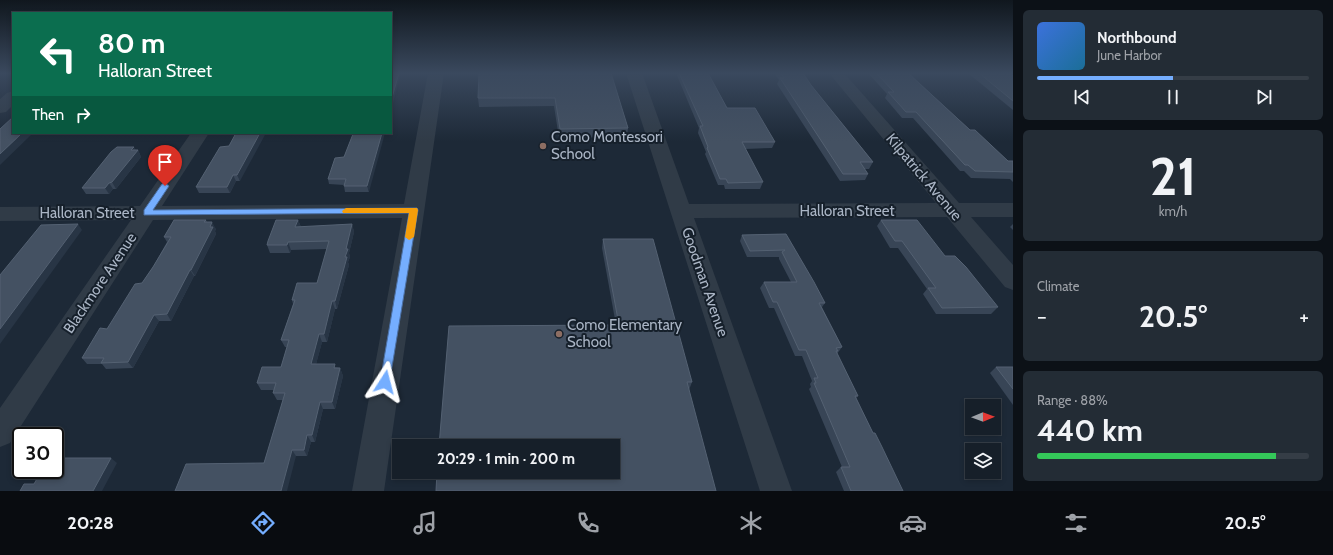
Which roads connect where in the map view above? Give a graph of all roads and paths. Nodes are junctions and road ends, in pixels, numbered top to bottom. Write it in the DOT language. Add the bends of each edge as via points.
graph roads {
  1 [pos="432,96"];
  2 [pos="642,96"];
  3 [pos="856,96"];
  4 [pos="12,97"];
  5 [pos="0,108"];
  6 [pos="199,134"];
  7 [pos="414,210"];
  8 [pos="953,210"];
  9 [pos="1013,210"];
  10 [pos="681,211"];
  11 [pos="147,212"];
  12 [pos="0,214"];
  13 [pos="1013,281"];
  14 [pos="0,432"];
  15 [pos="368,491"];
  16 [pos="776,491"];
  1 -- 7 [label="street"];
  2 -- 10 [label="street, Goodman Avenue"];
  3 -- 8 [label="street, Kilpatrick Avenue"];
  4 -- 5 [label="street"];
  6 -- 11 [label="street, Blackmore Avenue"];
  7 -- 11 [label="street, Halloran Street"];
  7 -- 15 [label="street"];
  8 -- 9 [label="street, Halloran Street"];
  8 -- 10 [label="street, Halloran Street"];
  8 -- 13 [label="street, Kilpatrick Avenue"];
  10 -- 16 [label="street, Goodman Avenue"];
  11 -- 12 [label="street, Halloran Street"];
  11 -- 14 [label="street, Blackmore Avenue"];
}
